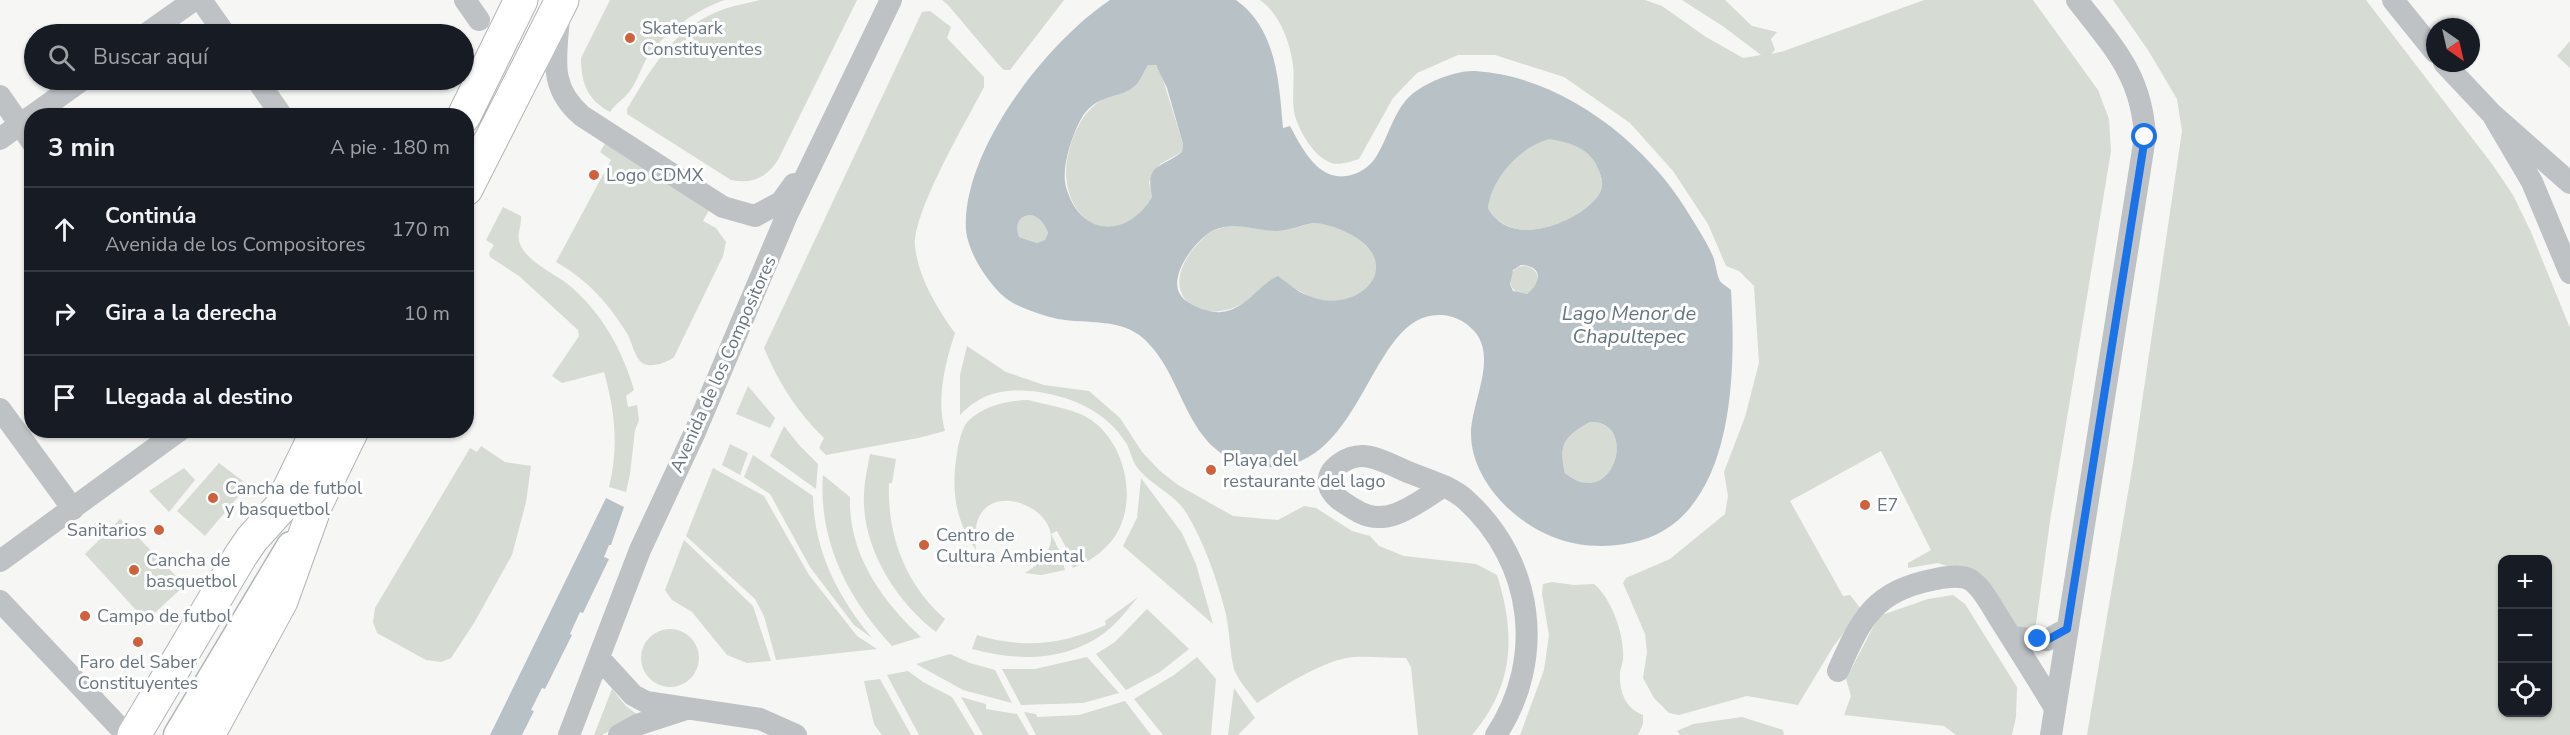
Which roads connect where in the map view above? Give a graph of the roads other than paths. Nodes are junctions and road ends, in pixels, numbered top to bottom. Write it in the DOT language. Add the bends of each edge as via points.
graph roads {
  1 [pos="194,0"];
  2 [pos="201,0"];
  3 [pos="465,0"];
  4 [pos="521,0"];
  5 [pos="891,0"];
  6 [pos="2077,0"];
  7 [pos="2393,0"];
  8 [pos="562,1"];
  9 [pos="491,10"];
  10 [pos="160,24"];
  11 [pos="218,24"];
  12 [pos="2426,41"];
  13 [pos="474,64"];
  14 [pos="2452,72"];
  15 [pos="70,90"];
  16 [pos="264,90"];
  17 [pos="469,90"];
  18 [pos="0,96"];
  19 [pos="48,108"];
  20 [pos="276,108"];
  21 [pos="466,108"];
  22 [pos="468,108"];
  23 [pos="2492,114"];
  24 [pos="24,119"];
  25 [pos="24,126"];
  26 [pos="0,138"];
  27 [pos="822,143"];
  28 [pos="474,173"];
  29 [pos="2570,183"];
  30 [pos="2570,273"];
  31 [pos="0,409"];
  32 [pos="169,438"];
  33 [pos="314,438"];
  34 [pos="347,438"];
  35 [pos="296,479"];
  36 [pos="1444,486"];
  37 [pos="316,504"];
  38 [pos="73,509"];
  39 [pos="0,561"];
  40 [pos="0,601"];
  41 [pos="2067,629"];
  42 [pos="2011,637"];
  43 [pos="600,659"];
  44 [pos="1838,671"];
  45 [pos="2055,708"];
  46 [pos="688,709"];
  47 [pos="130,732"];
  48 [pos="178,735"];
  49 [pos="208,735"];
  50 [pos="568,735"];
  51 [pos="619,735"];
  52 [pos="796,735"];
  53 [pos="1496,735"];
  54 [pos="2050,735"];
  1 -- 10 [label="street"];
  2 -- 11 [label="street"];
  3 -- 9 [label="street"];
  4 -- 22 [label="highway"];
  5 -- 27 [label="street, Avenida de los Compositores"];
  6 -- 41 [label="street" via="2134,80 2141,99 2145,137"];
  7 -- 12 [label="street"];
  8 -- 27 [label="street" via="555,62 558,84 570,106 723,207 755,216 781,202"];
  8 -- 28 [label="highway"];
  9 -- 13 [label="highway"];
  14 -- 23 [label="street"];
  15 -- 19 [label="street"];
  16 -- 20 [label="street"];
  17 -- 21 [label="highway"];
  18 -- 24 [label="street"];
  23 -- 29 [label="street"];
  23 -- 30 [label="street" via="2532,182"];
  25 -- 26 [label="street"];
  27 -- 43 [label="street, Avenida de los Compositores" via="640,550"];
  31 -- 38 [label="street"];
  32 -- 38 [label="street"];
  33 -- 35 [label="highway"];
  34 -- 37 [label="highway"];
  35 -- 47 [label="highway" via="280,508 241,555"];
  35 -- 47 [label="highway" via="243,536"];
  36 -- 53 [label="street" via="1465,499 1487,523 1510,561 1524,600 1526,663 1519,692"];
  37 -- 48 [label="main road"];
  37 -- 49 [label="highway" via="281,601"];
  38 -- 39 [label="street"];
  40 -- 47 [label="street"];
  41 -- 42 [label="street" via="2047,640"];
  41 -- 45 [label="street"];
  42 -- 44 [label="street" via="1972,581 1947,576 1904,588 1878,602 1866,615"];
  42 -- 45 [label="street"];
  43 -- 46 [label="street" via="633,694 646,702"];
  43 -- 50 [label="street, Avenida de los Compositores"];
  45 -- 54 [label="street"];
  46 -- 51 [label="street" via="637,725"];
  46 -- 52 [label="street" via="760,719"];
}
